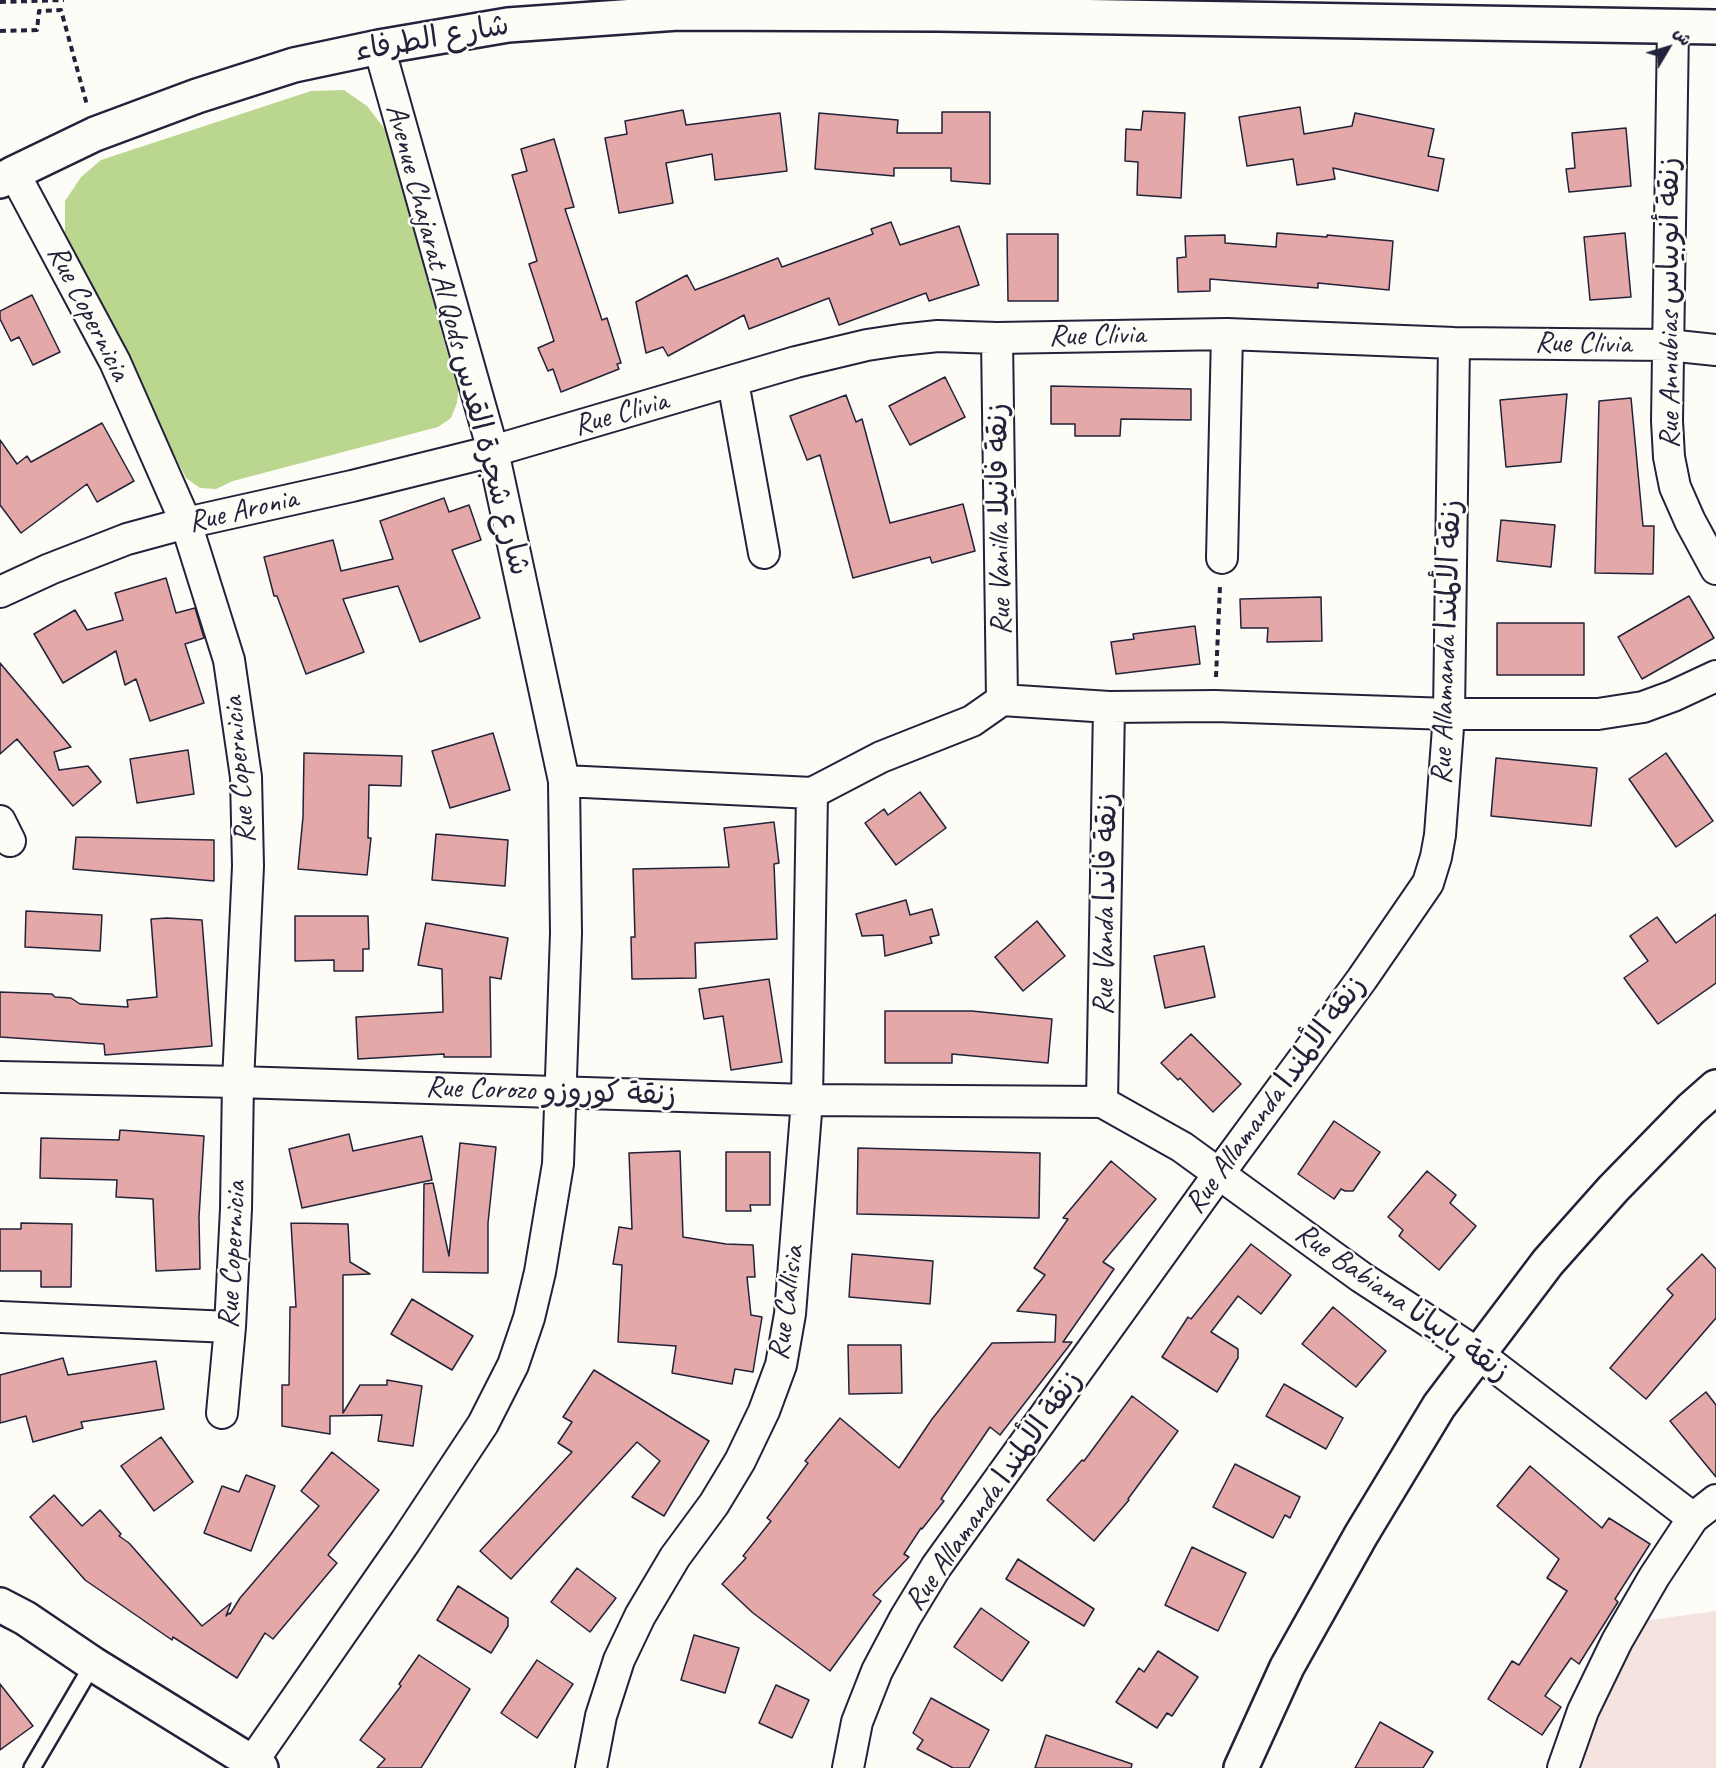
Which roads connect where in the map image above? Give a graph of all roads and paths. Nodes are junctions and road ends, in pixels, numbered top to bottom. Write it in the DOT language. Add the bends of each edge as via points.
graph roads {
  1 [pos="64,0"];
  2 [pos="0,2"];
  3 [pos="1673,27"];
  4 [pos="1716,27"];
  5 [pos="0,31"];
  6 [pos="379,47"];
  7 [pos="95,134"];
  8 [pos="7,177"];
  9 [pos="1227,334"];
  10 [pos="997,338"];
  11 [pos="1454,343"];
  12 [pos="1668,345"];
  13 [pos="1716,350"];
  14 [pos="733,382"];
  15 [pos="493,451"];
  16 [pos="186,523"];
  17 [pos="764,553"];
  18 [pos="1222,558"];
  19 [pos="1716,569"];
  20 [pos="0,592"];
  21 [pos="1716,675"];
  22 [pos="1002,700"];
  23 [pos="1215,705"];
  24 [pos="1109,707"];
  25 [pos="1449,714"];
  26 [pos="564,781"];
  27 [pos="812,793"];
  28 [pos="0,1077"];
  29 [pos="238,1082"];
  30 [pos="1716,1087"];
  31 [pos="561,1092"];
  32 [pos="807,1100"];
  33 [pos="1102,1101"];
  34 [pos="1218,1175"];
  35 [pos="0,1317"];
  36 [pos="230,1327"];
  37 [pos="1477,1353"];
  38 [pos="222,1413"];
  39 [pos="1716,1500"];
  40 [pos="1693,1518"];
  41 [pos="0,1605"];
  42 [pos="93,1664"];
  43 [pos="254,1766"];
  44 [pos="32,1768"];
  45 [pos="591,1768"];
  46 [pos="848,1768"];
  47 [pos="1241,1768"];
  48 [pos="1563,1768"];
  1 -- 2 [label="path"];
  3 -- 4 [label="street, شارع الطرفاء"];
  3 -- 6 [label="street, شارع الطرفاء" via="962,14 678,14 508,25"];
  3 -- 12 [label="street, Rue Annubias زنقة أنوبياس"];
  5 -- 7 [label="path" via="37,30 39,11 61,10"];
  6 -- 7 [label="street, شارع الطرفاء" via="294,65"];
  6 -- 15 [label="street, Avenue Chajarat Al Qods شارع شجرة القدس"];
  7 -- 8 [label="street, شارع الطرفاء"];
  8 -- 16 [label="street, Rue Copernicia" via="115,362"];
  9 -- 10 [label="street, Rue Clivia"];
  9 -- 11 [label="street, Rue Clivia"];
  9 -- 18 [label="street"];
  10 -- 14 [label="street, Rue Clivia" via="938,336 867,345"];
  10 -- 22 [label="street, Rue Vanilla زنقة فانيلا"];
  11 -- 12 [label="street, Rue Clivia"];
  11 -- 25 [label="street, Rue Allamanda زنقة الألمندا"];
  12 -- 13 [label="street, Rue Clivia"];
  12 -- 19 [label="street, Rue Annubias زنقة أنوبياس" via="1666,421 1675,487"];
  14 -- 15 [label="street, Rue Clivia"];
  14 -- 17 [label="street"];
  15 -- 16 [label="street, Rue Aronia"];
  15 -- 26 [label="street, Avenue Chajarat Al Qods شارع شجرة القدس"];
  16 -- 20 [label="street, Rue Aronia" via="127,539"];
  16 -- 29 [label="street, Rue Copernicia" via="230,660 246,777 248,866"];
  18 -- 23 [label="path"];
  21 -- 25 [label="street" via="1643,707 1598,714"];
  22 -- 24 [label="street"];
  22 -- 27 [label="street" via="972,721 881,757"];
  23 -- 24 [label="street"];
  23 -- 25 [label="street"];
  24 -- 33 [label="street, Rue Vanda زنقة فاندا"];
  25 -- 34 [label="street, Rue Allamanda زنقة الألمندا" via="1440,835 1428,882"];
  26 -- 27 [label="street"];
  26 -- 31 [label="street, Avenue Chajarat Al Qods شارع شجرة القدس" via="566,933"];
  27 -- 32 [label="street, Rue Callisia"];
  28 -- 29 [label="street, Rue Corozo زنقة كوروزو"];
  29 -- 31 [label="street, Rue Corozo زنقة كوروزو"];
  29 -- 36 [label="street, Rue Copernicia"];
  30 -- 37 [label="street" via="1613,1189 1548,1262"];
  31 -- 32 [label="street, Rue Corozo زنقة كوروزو"];
  31 -- 43 [label="street, Avenue Chajarat Al Qods شارع شجرة القدس" via="558,1164 540,1272 513,1365 483,1424"];
  32 -- 33 [label="street, Rue Corozo زنقة كوروزو"];
  32 -- 45 [label="street, Rue Callisia" via="790,1314 781,1365 740,1461 675,1557 618,1660"];
  33 -- 34 [label="street, Rue Babiana زنقة بابيانا" via="1173,1141"];
  34 -- 37 [label="street, Rue Babiana زنقة بابيانا" via="1361,1277"];
  34 -- 46 [label="street, Rue Allamanda زنقة الألمندا" via="936,1568 876,1671 857,1722"];
  35 -- 36 [label="street"];
  36 -- 38 [label="street, Rue Copernicia"];
  37 -- 40 [label="street, Rue Babiana زنقة بابيانا"];
  37 -- 47 [label="street" via="1439,1406 1361,1535 1287,1667"];
  39 -- 40 [label="street"];
  40 -- 48 [label="street" via="1617,1641 1583,1711"];
  41 -- 42 [label="street"];
  42 -- 43 [label="street"];
  42 -- 44 [label="lane"];
}
